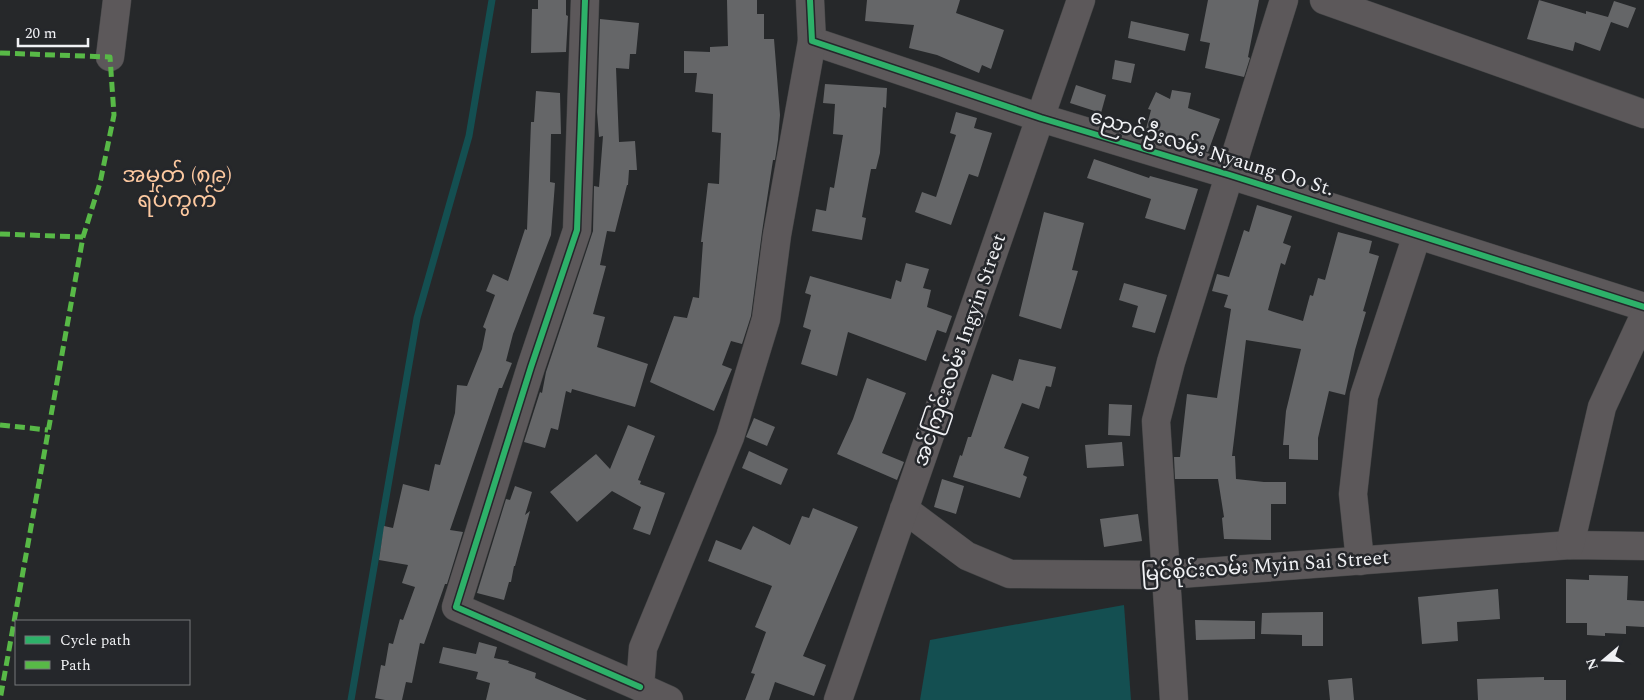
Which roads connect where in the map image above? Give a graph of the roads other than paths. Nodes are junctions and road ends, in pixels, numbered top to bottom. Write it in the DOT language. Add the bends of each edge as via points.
graph roads {
  1 [pos="117,0"];
  2 [pos="585,0"];
  3 [pos="810,0"];
  4 [pos="1081,0"];
  5 [pos="1284,0"];
  6 [pos="1324,0"];
  7 [pos="812,41"];
  8 [pos="110,57"];
  9 [pos="1644,114"];
  10 [pos="1041,118"];
  11 [pos="1230,175"];
  12 [pos="1417,235"];
  13 [pos="1644,306"];
  14 [pos="1644,316"];
  15 [pos="904,509"];
  16 [pos="1570,545"];
  17 [pos="1644,546"];
  18 [pos="1360,561"];
  19 [pos="1166,575"];
  20 [pos="640,687"];
  21 [pos="669,700"];
  22 [pos="838,700"];
  23 [pos="1174,700"];
  1 -- 8 [label="street"];
  2 -- 20 [label="street" via="577,230 456,608"];
  3 -- 7 [label="street"];
  4 -- 10 [label="street, အင်ကြင်းလမ်း Ingyin Street"];
  5 -- 11 [label="street"];
  6 -- 9 [label="street"];
  7 -- 10 [label="street, ညောင်ဦးလမ်း Nyaung Oo St."];
  7 -- 20 [label="street" via="777,235 766,319 730,437 643,648"];
  10 -- 11 [label="street, ညောင်ဦးလမ်း Nyaung Oo St."];
  10 -- 15 [label="street, အင်ကြင်းလမ်း Ingyin Street"];
  11 -- 12 [label="street, ညောင်ဦးလမ်း Nyaung Oo St."];
  11 -- 19 [label="street" via="1171,362 1156,421"];
  12 -- 13 [label="street, ညောင်ဦးလမ်း Nyaung Oo St."];
  12 -- 18 [label="street" via="1364,396 1353,494"];
  14 -- 16 [label="street" via="1602,408"];
  15 -- 19 [label="street, မြင်စိုင်းလမ်း Myin Sai Street" via="967,556 1010,574"];
  15 -- 22 [label="street, အင်ကြင်းလမ်း Ingyin Street"];
  16 -- 17 [label="street, မြင်စိုင်းလမ်း Myin Sai Street"];
  16 -- 18 [label="street, မြင်စိုင်းလမ်း Myin Sai Street"];
  18 -- 19 [label="street, မြင်စိုင်းလမ်း Myin Sai Street"];
  19 -- 23 [label="street"];
  20 -- 21 [label="street"];
}
